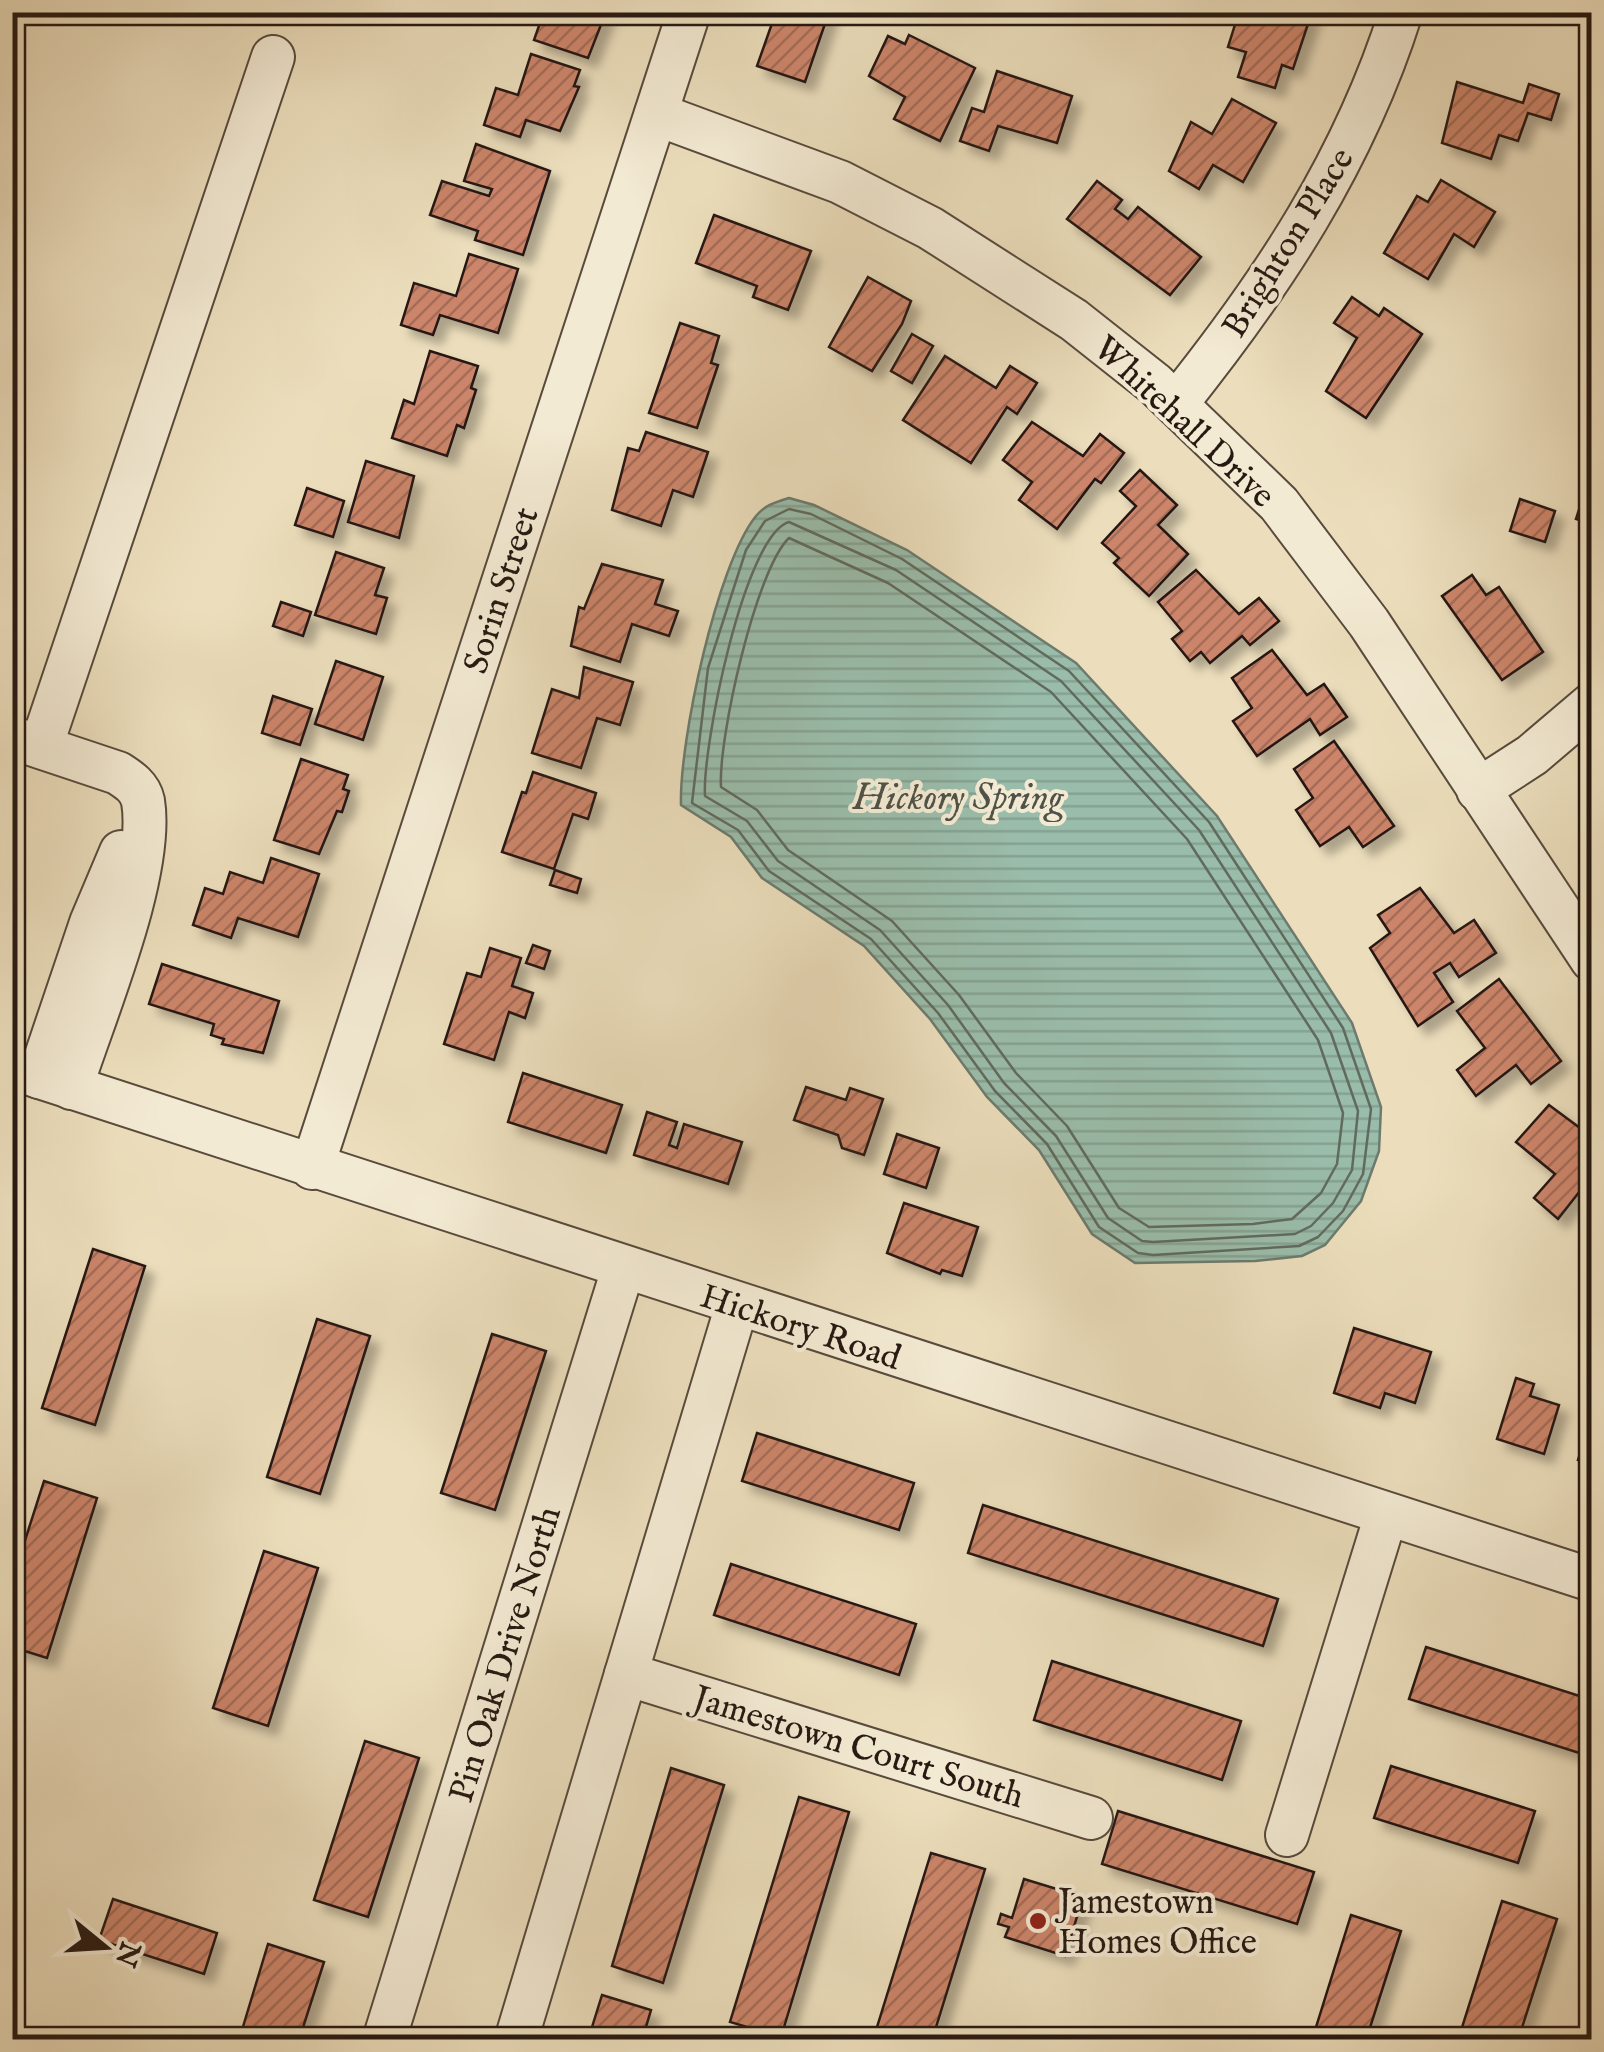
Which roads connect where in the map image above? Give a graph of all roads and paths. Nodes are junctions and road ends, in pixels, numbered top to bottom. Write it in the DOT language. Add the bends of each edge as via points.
graph roads {
  1 [pos="689,12"];
  2 [pos="1401,12"];
  3 [pos="273,57"];
  4 [pos="656,114"];
  5 [pos="1176,404"];
  6 [pos="1592,704"];
  7 [pos="27,743"];
  8 [pos="1478,790"];
  9 [pos="1592,960"];
  10 [pos="41,1078"];
  11 [pos="312,1168"];
  12 [pos="623,1269"];
  13 [pos="737,1305"];
  14 [pos="1386,1514"];
  15 [pos="1592,1580"];
  16 [pos="626,1674"];
  17 [pos="1091,1818"];
  18 [pos="1287,1835"];
  19 [pos="384,2040"];
  20 [pos="516,2040"];
  1 -- 4 [label="street, Sorin Street"];
  2 -- 5 [label="street, Brighton Place" via="1366,109 1323,197 1277,272"];
  3 -- 7 [label="street"];
  4 -- 5 [label="street, Whitehall Drive" via="840,182 930,228 1074,320"];
  4 -- 11 [label="street, Sorin Street"];
  5 -- 8 [label="street, Whitehall Drive" via="1278,504 1370,623"];
  6 -- 8 [label="street" via="1532,756"];
  7 -- 10 [label="street" via="118,773 132,781 143,801 91,923"];
  8 -- 9 [label="street, Whitehall Drive"];
  10 -- 11 [label="street, Hickory Road"];
  11 -- 12 [label="street, Hickory Road"];
  12 -- 13 [label="street, Hickory Road"];
  12 -- 19 [label="street, Pin Oak Drive North"];
  13 -- 14 [label="street, Hickory Road"];
  13 -- 16 [label="street"];
  14 -- 15 [label="street, Hickory Road"];
  14 -- 18 [label="street"];
  16 -- 17 [label="street, Jamestown Court South"];
  16 -- 20 [label="street"];
}
